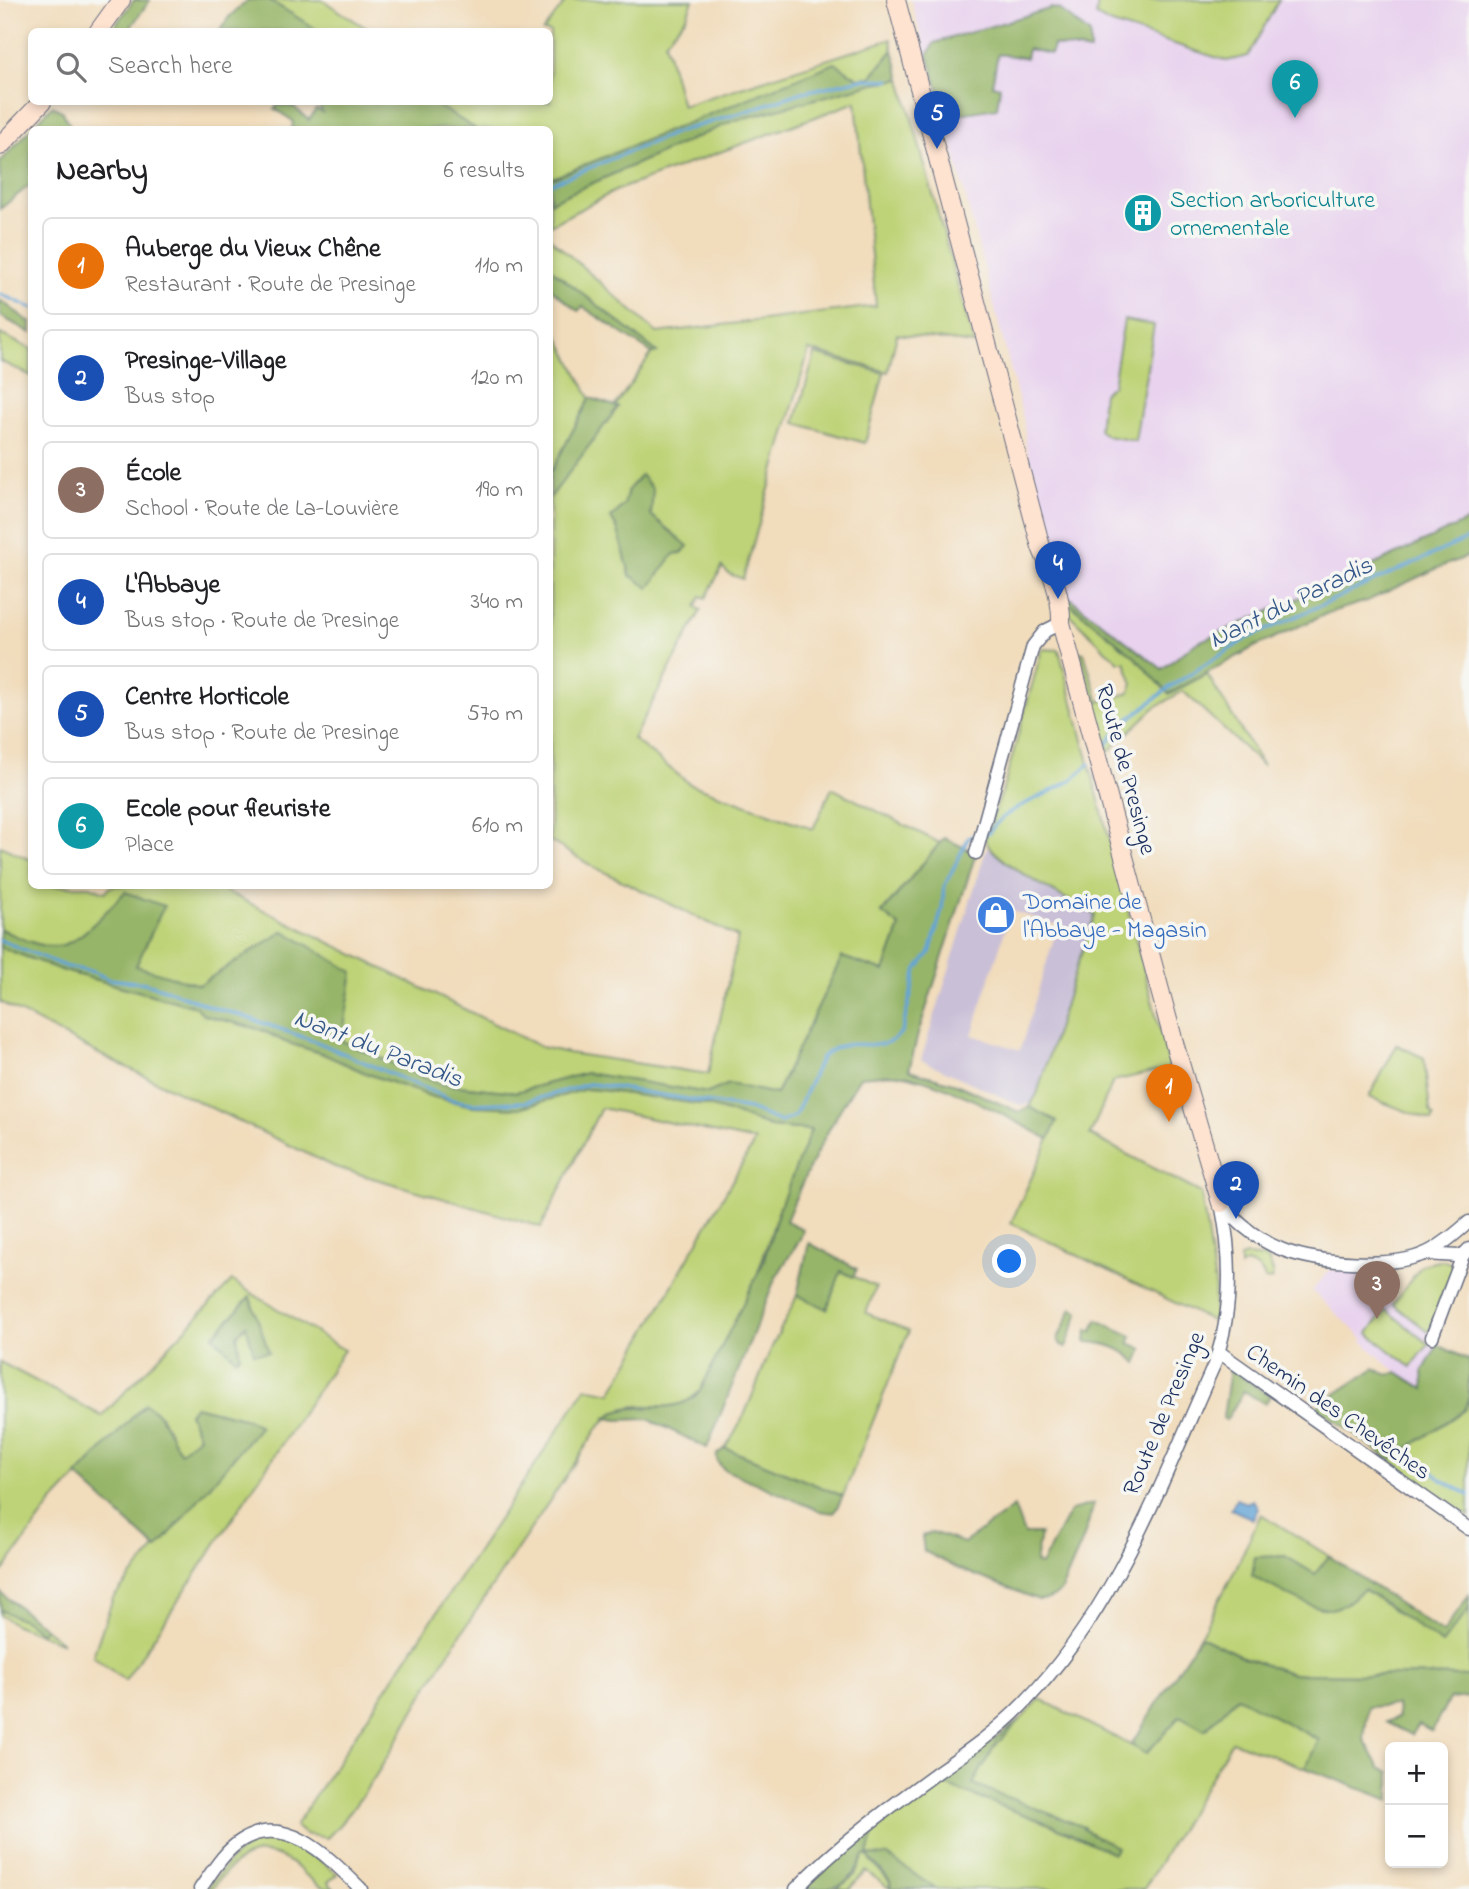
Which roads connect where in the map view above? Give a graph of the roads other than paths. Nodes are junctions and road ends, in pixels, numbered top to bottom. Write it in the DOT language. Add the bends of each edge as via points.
graph roads {
  1 [pos="121,0"];
  2 [pos="896,0"];
  3 [pos="101,28"];
  4 [pos="39,105"];
  5 [pos="0,146"];
  6 [pos="1061,623"];
  7 [pos="976,853"];
  8 [pos="1222,1203"];
  9 [pos="1469,1222"];
  10 [pos="1466,1252"];
  11 [pos="1424,1254"];
  12 [pos="1432,1337"];
  13 [pos="1219,1352"];
  14 [pos="1469,1529"];
  15 [pos="200,1889"];
  16 [pos="361,1889"];
  17 [pos="796,1889"];
  1 -- 3 [label="street"];
  2 -- 6 [label="street, Route de Presinge" via="1053,579"];
  4 -- 5 [label="street"];
  6 -- 7 [label="street" via="1045,631 1034,646"];
  6 -- 8 [label="street, Route de Presinge"];
  8 -- 11 [label="street" via="1271,1245 1300,1255 1369,1262"];
  8 -- 13 [label="street, Route de Presinge" via="1229,1291"];
  9 -- 11 [label="street"];
  10 -- 11 [label="street"];
  10 -- 12 [label="street"];
  13 -- 14 [label="street, Chemin des Chevêches"];
  13 -- 17 [label="street, Route de Presinge" via="1124,1565 1053,1669 1006,1721 871,1820"];
  15 -- 16 [label="street" via="241,1840 269,1832 310,1844"];
}
